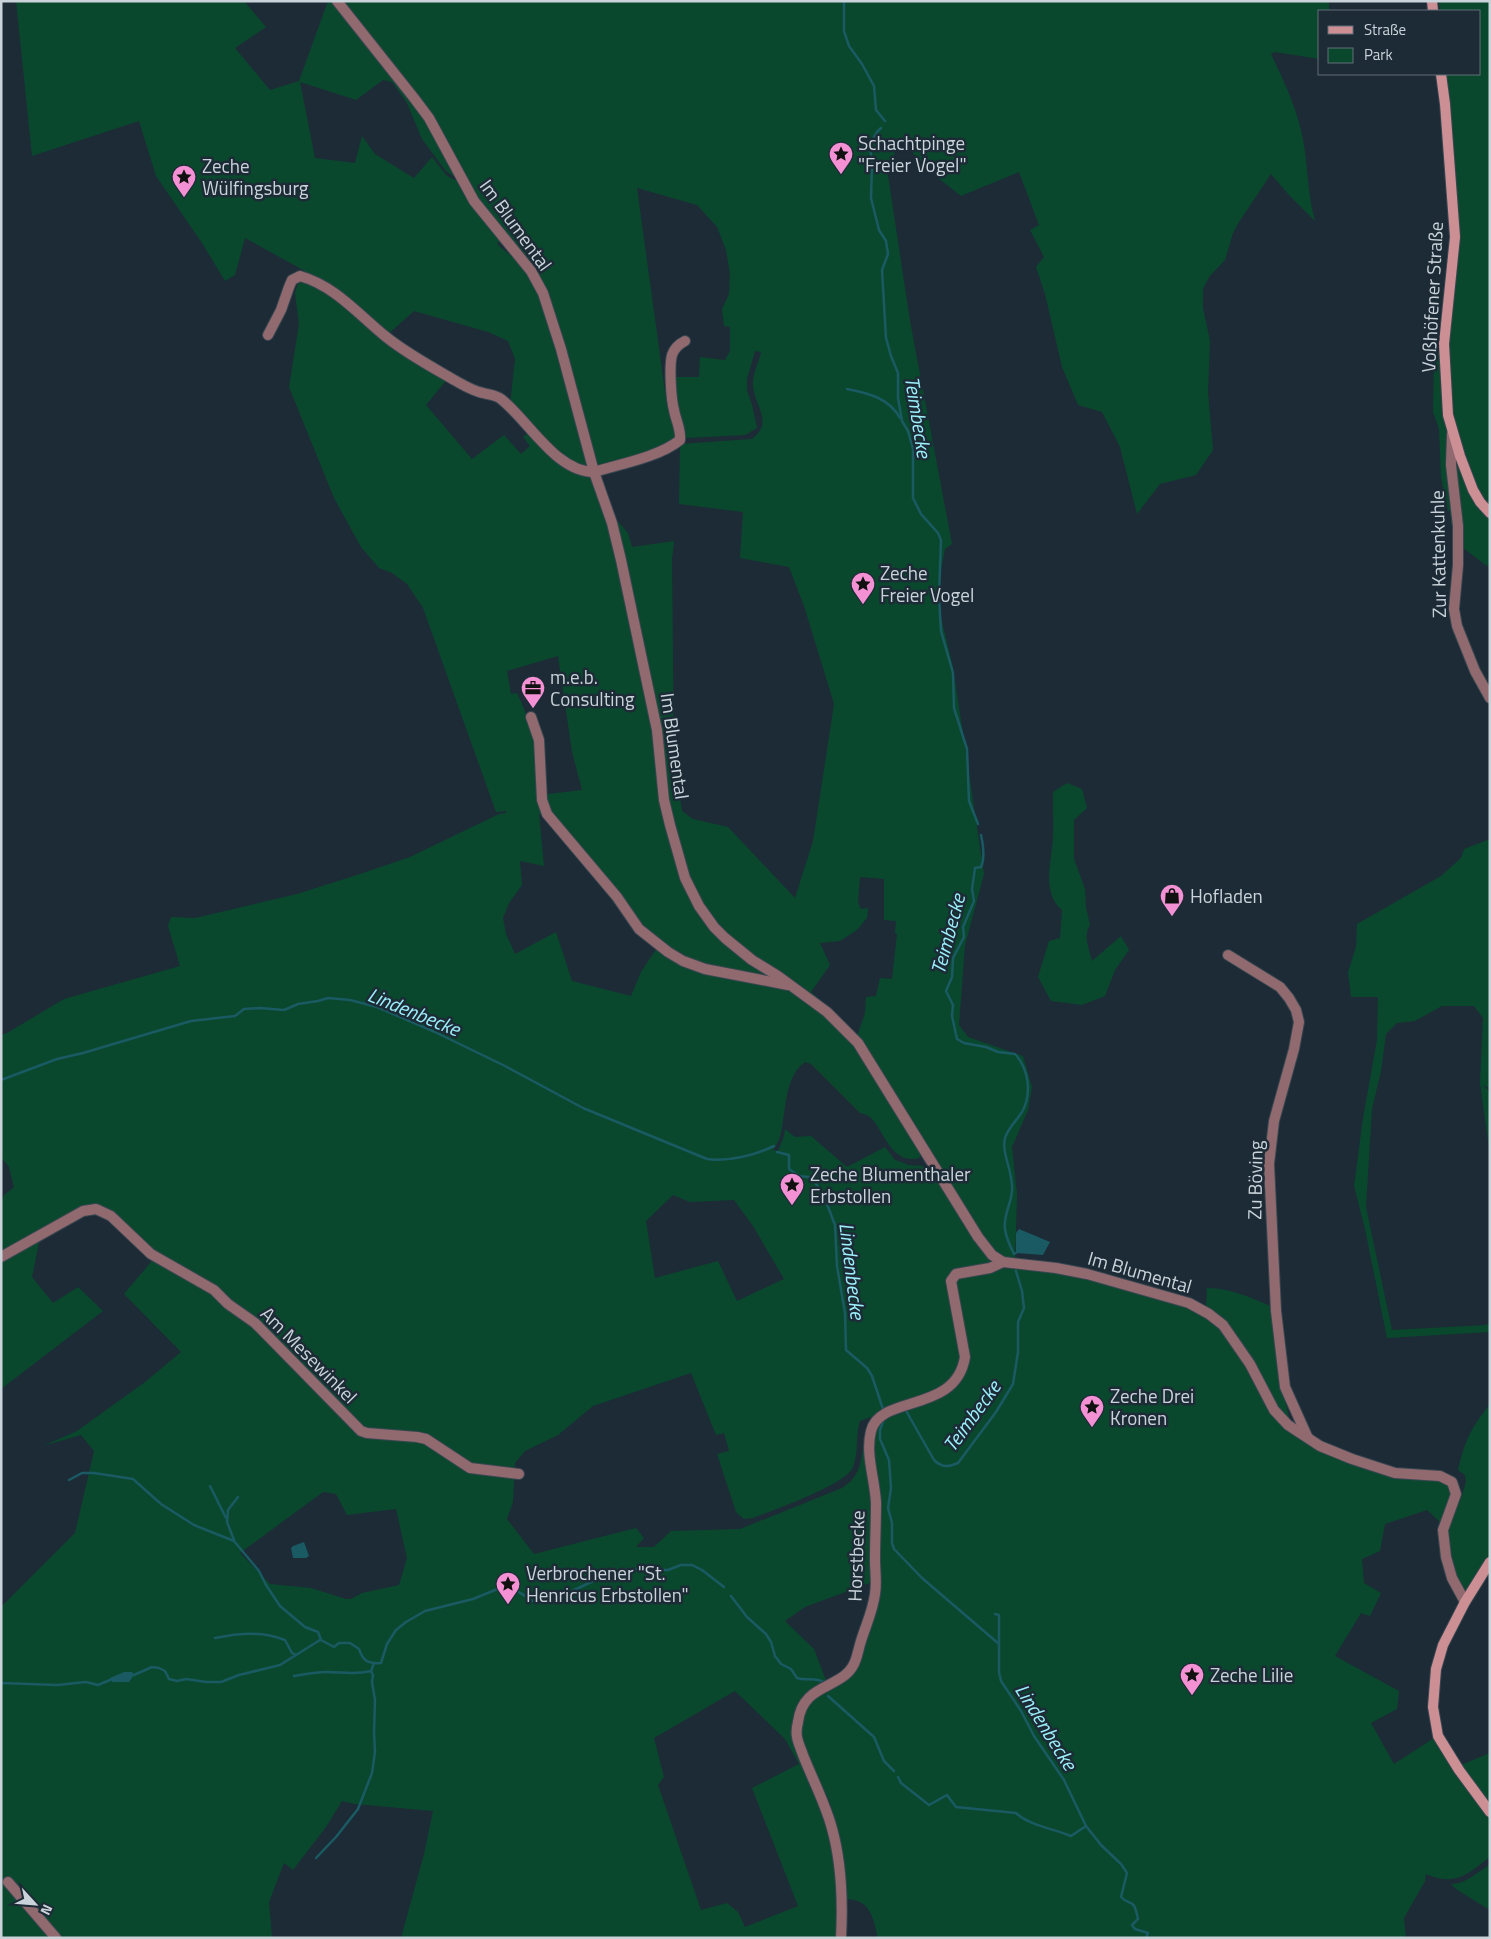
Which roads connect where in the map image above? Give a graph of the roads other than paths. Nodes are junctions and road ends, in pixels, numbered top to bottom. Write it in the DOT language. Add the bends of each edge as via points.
graph roads {
  1 [pos="337,1"];
  2 [pos="1441,75"];
  3 [pos="268,335"];
  4 [pos="684,341"];
  5 [pos="1452,434"];
  6 [pos="594,472"];
  7 [pos="1490,513"];
  8 [pos="1490,698"];
  9 [pos="531,717"];
  10 [pos="1228,955"];
  11 [pos="789,985"];
  12 [pos="1,1256"];
  13 [pos="1003,1262"];
  14 [pos="1307,1437"];
  15 [pos="519,1474"];
  16 [pos="1490,1562"];
  17 [pos="1465,1602"];
  18 [pos="1490,1812"];
  19 [pos="8,1882"];
  20 [pos="56,1938"];
  21 [pos="841,1938"];
  1 -- 6 [label="street, Im Blumental" via="414,98 474,201 531,271 543,293 561,349"];
  2 -- 5 [label="street, Voßhöfener Straße" via="1455,237 1444,344 1446,399"];
  3 -- 6 [label="street" via="292,280 300,276 316,280 414,356 470,389 501,399 563,460 579,470"];
  4 -- 6 [label="street" via="672,356 673,403 680,440 648,456"];
  5 -- 7 [label="street, Voßhöfener Straße" via="1473,490"];
  5 -- 8 [label="street, Zur Kattenkuhle" via="1451,465 1458,526 1454,609 1474,671"];
  6 -- 11 [label="street, Im Blumental" via="612,523 632,606 657,730 664,800 685,878 714,927 752,960"];
  9 -- 11 [label="street, Im Blumental" via="539,740 542,800 547,814 617,897 639,929 683,961"];
  10 -- 14 [label="street, Zu Böving" via="1280,987 1296,1010 1299,1022 1274,1121 1268,1164 1276,1312 1285,1387"];
  11 -- 13 [label="street, Im Blumental" via="827,1012 858,1042 978,1237 992,1255"];
  12 -- 15 [label="street, Am Mesewinkel" via="83,1211 96,1209 111,1216 151,1254 214,1290 255,1323 361,1431 426,1439 470,1468"];
  13 -- 14 [label="street, Im Blumental" via="1088,1274 1176,1298 1209,1314 1223,1325 1250,1364 1274,1410 1288,1425"];
  13 -- 21 [label="street, Horstbecke" via="990,1268 956,1274 951,1281 965,1356 956,1380 944,1392 890,1412 874,1423 869,1450 875,1491 876,1592 856,1661 848,1674 822,1688 800,1708 797,1736 831,1825 841,1870"];
  14 -- 17 [label="street, Im Blumental" via="1320,1446 1373,1467 1403,1474 1440,1476 1452,1482 1456,1494 1443,1530 1452,1578"];
  16 -- 17 [label="street"];
  17 -- 18 [label="street" via="1443,1645 1436,1668 1433,1708 1438,1736"];
  19 -- 20 [label="street"];
}
